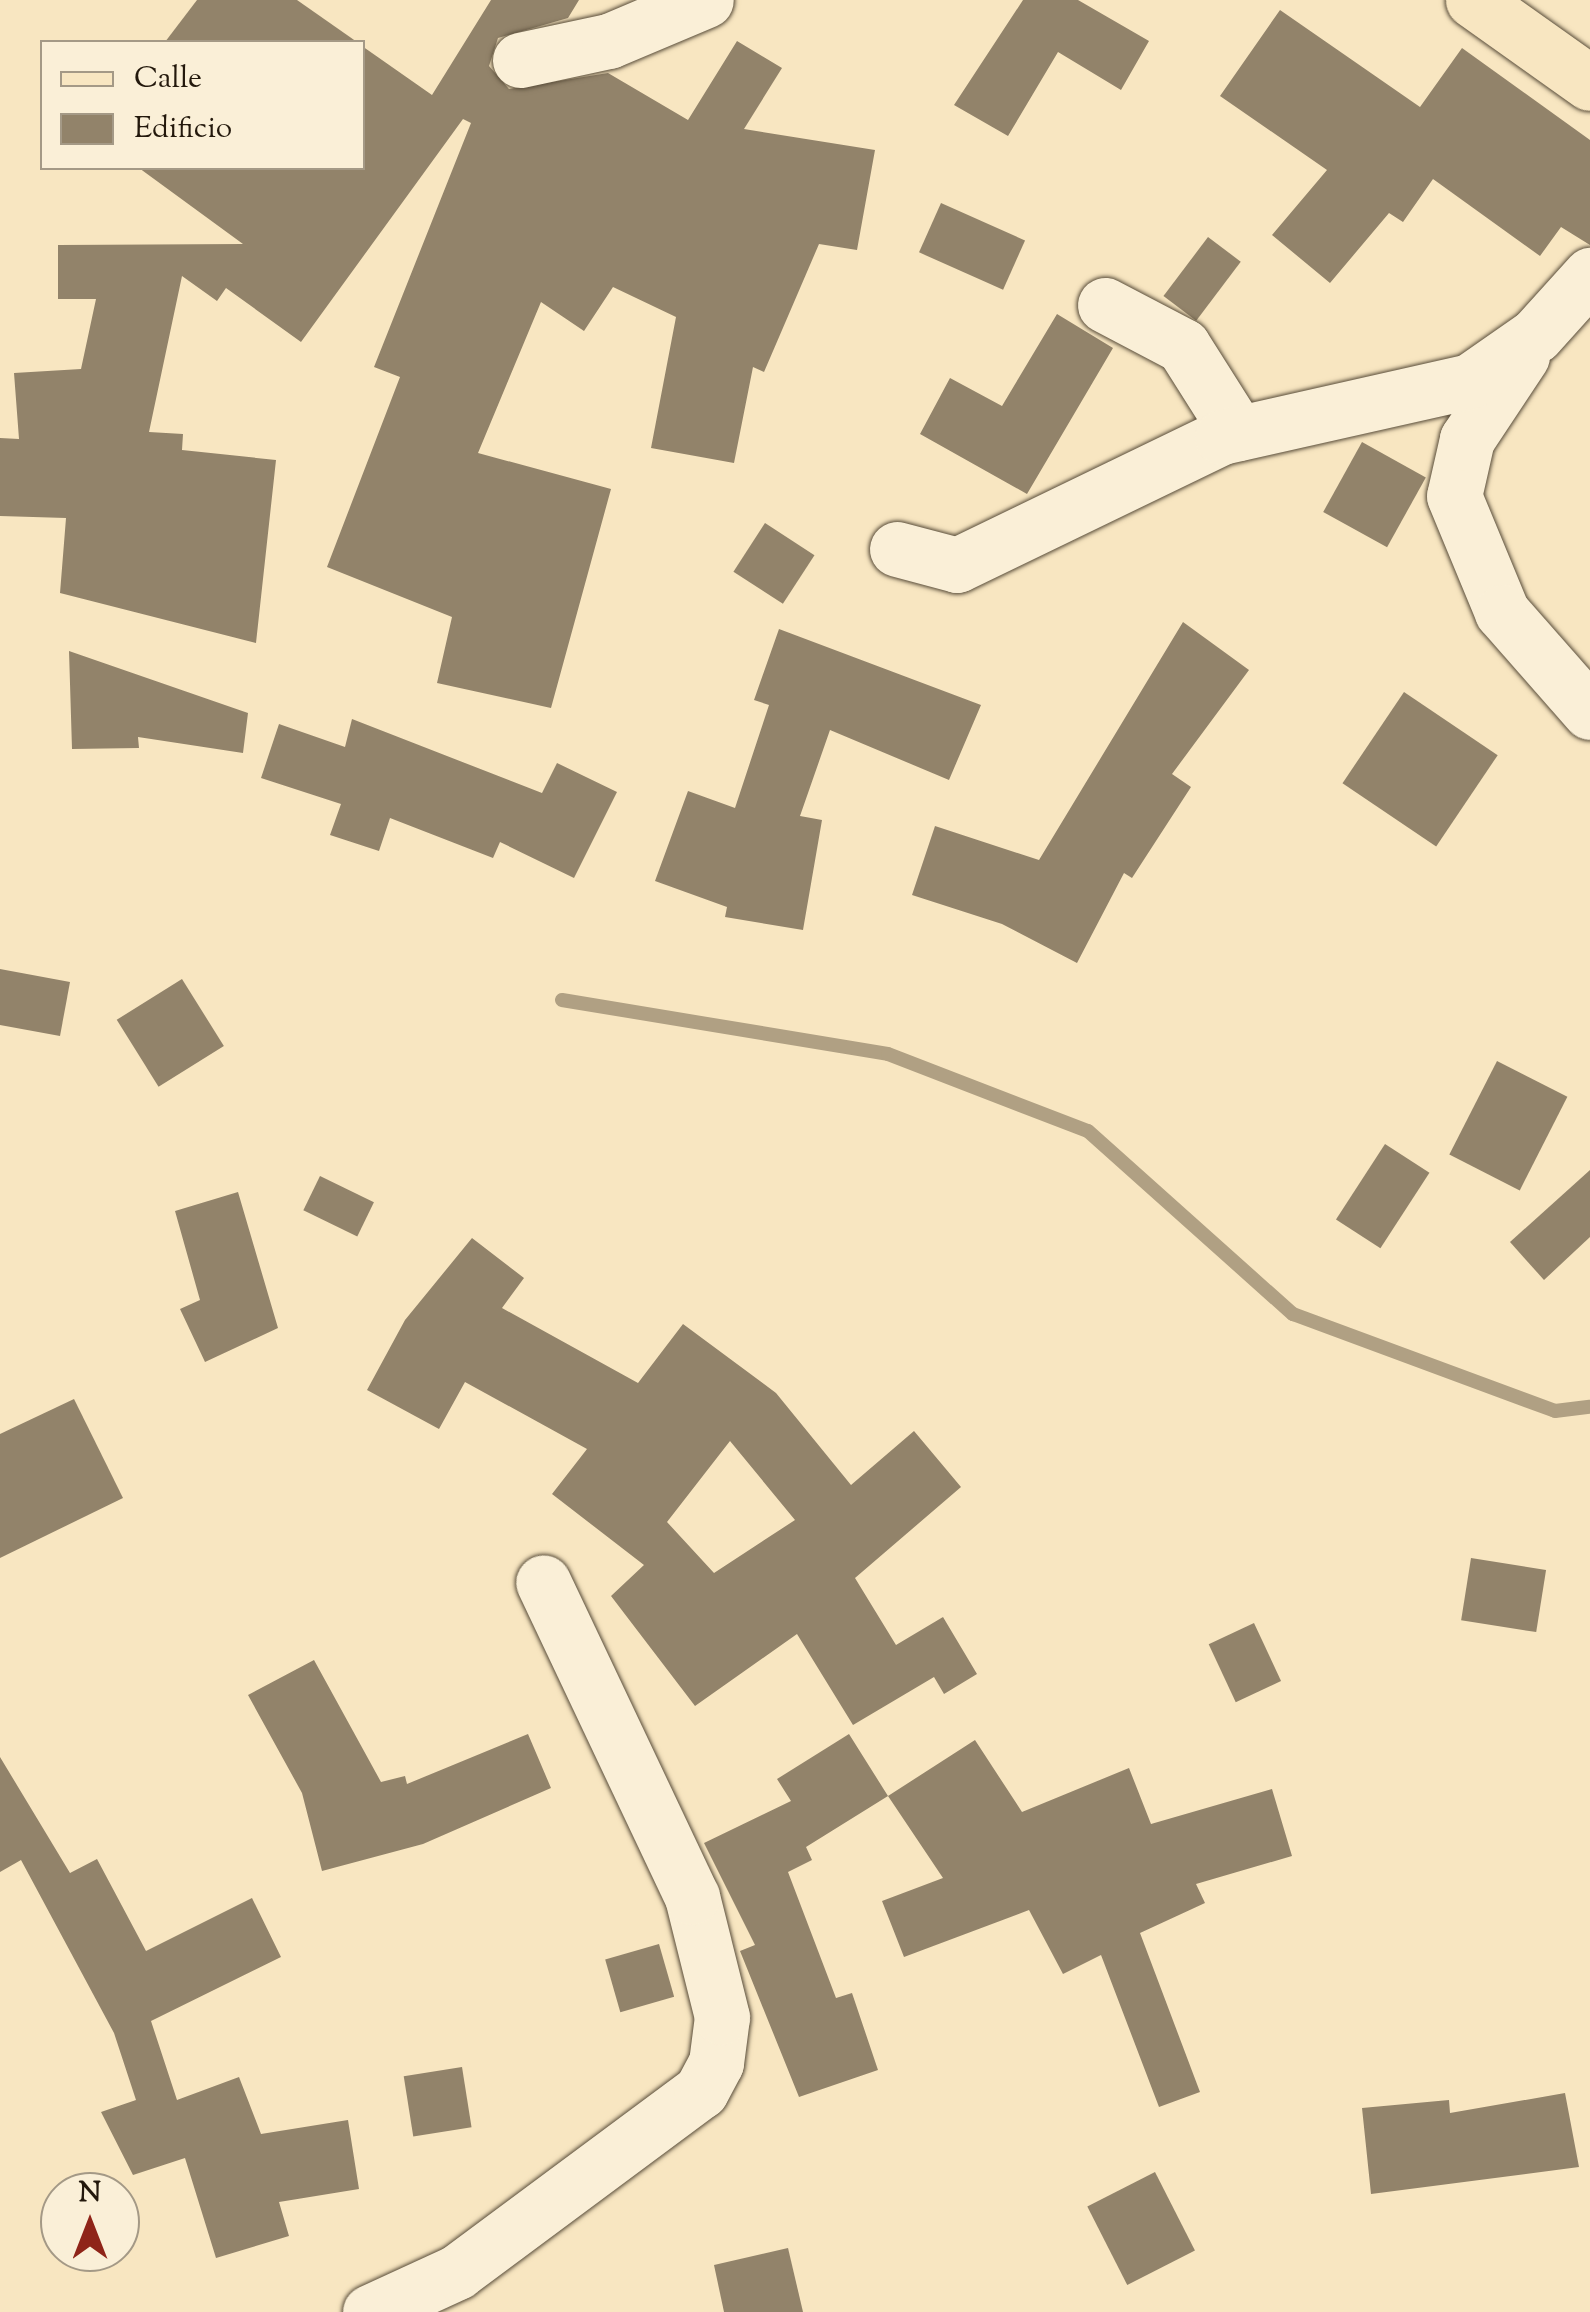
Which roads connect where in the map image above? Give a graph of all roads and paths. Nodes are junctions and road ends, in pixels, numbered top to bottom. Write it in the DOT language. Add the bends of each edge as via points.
graph roads {
  1 [pos="706,0"];
  2 [pos="1474,0"];
  3 [pos="520,60"];
  4 [pos="1590,84"];
  5 [pos="1590,275"];
  6 [pos="1106,305"];
  7 [pos="1536,334"];
  8 [pos="1238,433"];
  9 [pos="897,550"];
  10 [pos="1590,712"];
  11 [pos="542,1582"];
  12 [pos="400,2308"];
  1 -- 3 [label="street" via="610,41"];
  2 -- 4 [label="main road"];
  5 -- 7 [label="street"];
  6 -- 8 [label="street" via="1182,346"];
  7 -- 8 [label="street" via="1470,381"];
  7 -- 10 [label="street" via="1467,439 1454,496 1502,612"];
  8 -- 9 [label="street" via="992,553 936,565"];
  11 -- 12 [label="street" via="692,1896 722,2017 716,2063 701,2091"];
}
